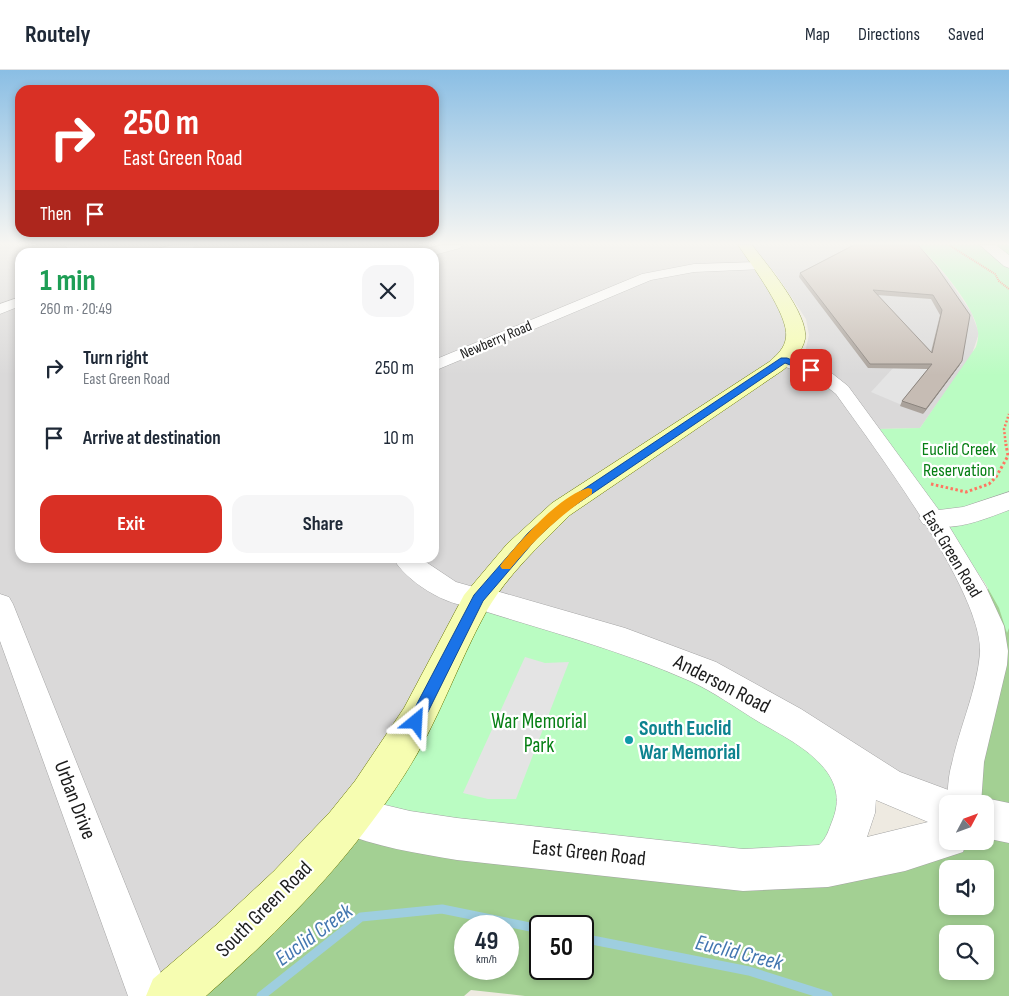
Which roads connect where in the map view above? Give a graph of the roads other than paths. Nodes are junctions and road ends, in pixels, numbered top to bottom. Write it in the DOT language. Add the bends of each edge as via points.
graph roads {
  1 [pos="620,288"];
  2 [pos="773,288"];
  3 [pos="15,303"];
  4 [pos="0,309"];
  5 [pos="784,360"];
  6 [pos="439,364"];
  7 [pos="1009,501"];
  8 [pos="932,518"];
  9 [pos="410,563"];
  10 [pos="479,598"];
  11 [pos="0,604"];
  12 [pos="836,751"];
  13 [pos="965,795"];
  14 [pos="939,806"];
  15 [pos="352,817"];
  16 [pos="994,820"];
  17 [pos="1009,824"];
  18 [pos="939,840"];
  19 [pos="828,866"];
  20 [pos="149,996"];
  21 [pos="170,996"];
  1 -- 6 [label="street, Newberry Road"];
  2 -- 5 [label="main road" via="794,320 796,339 790,355"];
  3 -- 4 [label="street"];
  5 -- 8 [label="street, East Green Road" via="837,384"];
  5 -- 10 [label="main road, South Green Road" via="561,510 532,536"];
  7 -- 8 [label="street" via="964,516"];
  8 -- 13 [label="street, East Green Road" via="981,602 990,624 994,649 985,701 968,764"];
  9 -- 10 [label="street" via="446,590"];
  10 -- 12 [label="street, Anderson Road" via="625,641 704,672"];
  10 -- 15 [label="main road, South Green Road" via="416,722"];
  11 -- 20 [label="street, Urban Drive"];
  12 -- 14 [label="street, Anderson Road" via="886,785"];
  12 -- 19 [label="street" via="850,772 857,792 855,813 840,854"];
  15 -- 19 [label="street, East Green Road" via="457,839 723,868"];
  15 -- 21 [label="main road, South Green Road" via="236,939"];
  16 -- 17 [label="street"];
  18 -- 19 [label="street, East Green Road"];
}
